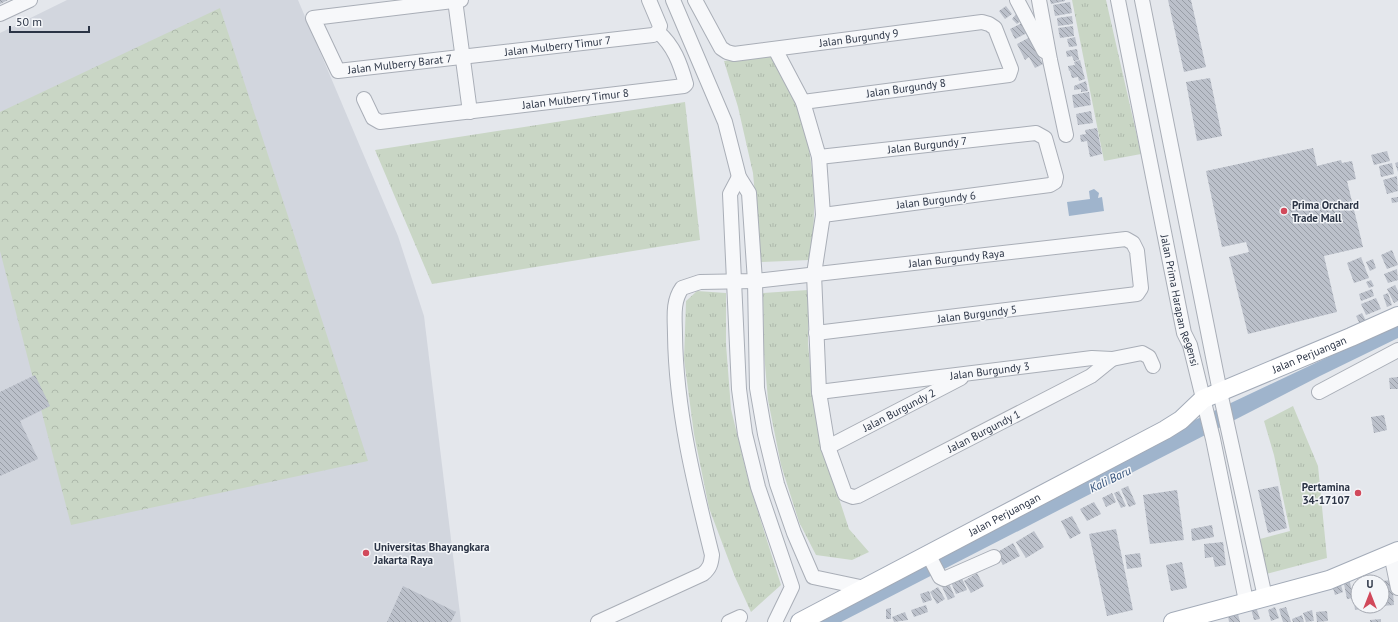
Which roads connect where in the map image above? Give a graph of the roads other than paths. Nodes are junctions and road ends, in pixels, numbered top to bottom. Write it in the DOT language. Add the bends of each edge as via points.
graph roads {
  1 [pos="30,0"];
  2 [pos="457,0"];
  3 [pos="649,0"];
  4 [pos="673,0"];
  5 [pos="695,0"];
  6 [pos="1017,0"];
  7 [pos="1039,0"];
  8 [pos="1118,0"];
  9 [pos="1142,0"];
  10 [pos="0,14"];
  11 [pos="656,34"];
  12 [pos="775,48"];
  13 [pos="462,57"];
  14 [pos="1050,60"];
  15 [pos="1009,75"];
  16 [pos="364,99"];
  17 [pos="803,102"];
  18 [pos="470,112"];
  19 [pos="1166,126"];
  20 [pos="1144,129"];
  21 [pos="1066,134"];
  22 [pos="819,157"];
  23 [pos="739,177"];
  24 [pos="1050,185"];
  25 [pos="823,215"];
  26 [pos="1189,240"];
  27 [pos="1166,244"];
  28 [pos="814,274"];
  29 [pos="755,281"];
  30 [pos="735,283"];
  31 [pos="1137,294"];
  32 [pos="1398,316"];
  33 [pos="1206,323"];
  34 [pos="816,333"];
  35 [pos="1184,333"];
  36 [pos="1210,341"];
  37 [pos="1190,345"];
  38 [pos="1398,350"];
  39 [pos="1112,359"];
  40 [pos="1153,366"];
  41 [pos="970,374"];
  42 [pos="819,392"];
  43 [pos="1319,392"];
  44 [pos="1222,399"];
  45 [pos="1205,406"];
  46 [pos="828,447"];
  47 [pos="1394,552"];
  48 [pos="930,556"];
  49 [pos="994,557"];
  50 [pos="813,577"];
  51 [pos="792,587"];
  52 [pos="865,588"];
  53 [pos="1398,588"];
  54 [pos="1265,597"];
  55 [pos="1246,601"];
  56 [pos="1197,618"];
  57 [pos="598,622"];
  58 [pos="775,622"];
  59 [pos="800,622"];
  60 [pos="1173,622"];
  1 -- 10 [label="street"];
  2 -- 13 [label="street"];
  2 -- 13 [label="street, Jalan Mulberry Barat 7" via="313,18 338,71"];
  3 -- 11 [label="street" via="660,26"];
  4 -- 23 [label="street" via="725,122"];
  5 -- 12 [label="street, Jalan Burgundy 9" via="721,48 727,52 734,54"];
  6 -- 14 [label="street"];
  7 -- 14 [label="street"];
  8 -- 20 [label="street, Jalan Prima Harapan Regensi"];
  9 -- 19 [label="street, Jalan Prima Harapan Regensi"];
  11 -- 13 [label="street, Jalan Mulberry Timur 7"];
  11 -- 18 [label="street, Jalan Mulberry Timur 8" via="667,40 682,68 686,84 681,88"];
  12 -- 15 [label="street, Jalan Burgundy 9" via="982,22 995,28 1011,69"];
  12 -- 17 [label="street"];
  13 -- 18 [label="street"];
  14 -- 21 [label="street"];
  15 -- 17 [label="street, Jalan Burgundy 8"];
  16 -- 18 [label="street, Jalan Mulberry Timur 8" via="373,118 380,122"];
  17 -- 22 [label="street"];
  19 -- 20 [label="street"];
  19 -- 26 [label="street, Jalan Prima Harapan Regensi"];
  20 -- 27 [label="street, Jalan Prima Harapan Regensi"];
  22 -- 24 [label="street, Jalan Burgundy 7" via="1036,133 1045,138 1056,177 1055,182"];
  22 -- 25 [label="street"];
  23 -- 29 [label="street" via="749,193"];
  23 -- 30 [label="street" via="730,194"];
  24 -- 25 [label="street, Jalan Burgundy 6"];
  25 -- 28 [label="street"];
  26 -- 27 [label="street"];
  26 -- 33 [label="street, Jalan Prima Harapan Regensi"];
  27 -- 35 [label="street, Jalan Prima Harapan Regensi"];
  28 -- 29 [label="street, Jalan Burgundy Raya"];
  28 -- 31 [label="street, Jalan Burgundy Raya" via="1126,239 1133,243 1137,251 1141,288"];
  28 -- 34 [label="street"];
  29 -- 30 [label="street, Jalan Burgundy Raya"];
  29 -- 50 [label="street" via="757,388 765,434 777,484"];
  30 -- 51 [label="street" via="739,389 745,434 758,488"];
  30 -- 57 [label="street, Jalan Burgundy Raya" via="700,282 689,285 682,288 675,302 675,351 682,419 692,474 712,555 709,569"];
  31 -- 34 [label="street, Jalan Burgundy 5"];
  32 -- 44 [label="main road, Jalan Perjuangan"];
  33 -- 35 [label="street" via="1191,323"];
  33 -- 36 [label="street, Jalan Prima Harapan Regensi"];
  34 -- 42 [label="street"];
  35 -- 37 [label="street, Jalan Prima Harapan Regensi"];
  36 -- 37 [label="street" via="1202,348"];
  36 -- 44 [label="street, Jalan Prima Harapan Regensi"];
  37 -- 45 [label="street, Jalan Prima Harapan Regensi"];
  38 -- 43 [label="street"];
  39 -- 40 [label="street, Jalan Burgundy 3" via="1146,354"];
  39 -- 41 [label="street, Jalan Burgundy 3" via="1092,358"];
  39 -- 46 [label="street, Jalan Burgundy 1" via="1091,376 853,497 842,491"];
  41 -- 42 [label="street, Jalan Burgundy 3"];
  41 -- 46 [label="street, Jalan Burgundy 2"];
  42 -- 46 [label="street"];
  44 -- 45 [label="main road, Jalan Perjuangan"];
  44 -- 54 [label="street, Jalan Prima Harapan Regensi"];
  45 -- 48 [label="main road, Jalan Perjuangan"];
  45 -- 55 [label="street, Jalan Prima Harapan Regensi"];
  47 -- 53 [label="street"];
  47 -- 54 [label="main road" via="1329,580"];
  48 -- 49 [label="street" via="940,577 947,579"];
  48 -- 52 [label="main road, Jalan Perjuangan"];
  50 -- 51 [label="street"];
  50 -- 52 [label="street"];
  51 -- 58 [label="street"];
  52 -- 59 [label="main road, Jalan Perjuangan"];
  54 -- 55 [label="main road"];
  55 -- 56 [label="main road"];
  56 -- 60 [label="main road"];
}
